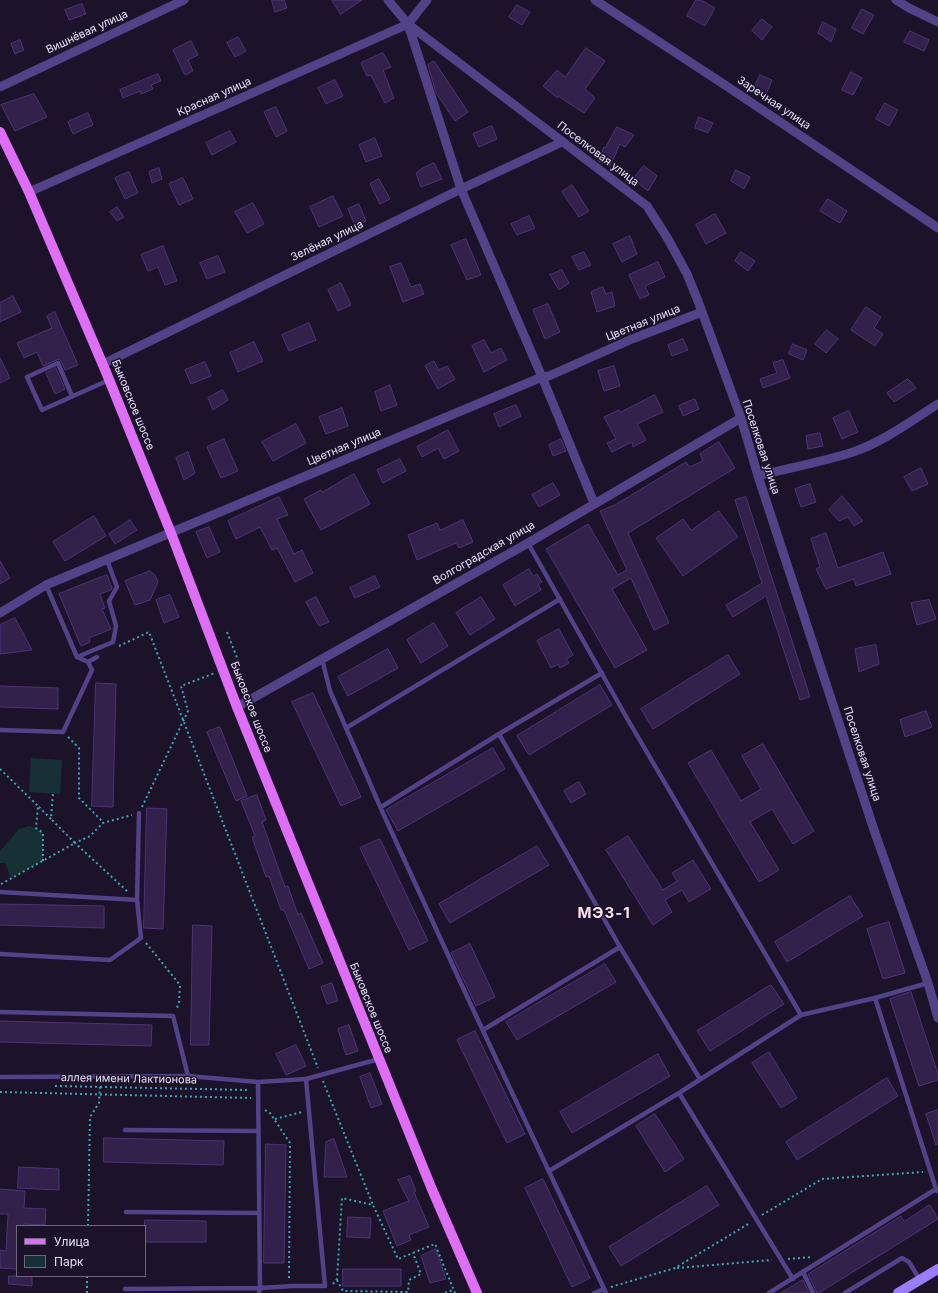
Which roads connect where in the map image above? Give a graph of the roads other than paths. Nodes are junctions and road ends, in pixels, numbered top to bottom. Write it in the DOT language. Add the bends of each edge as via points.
graph roads {
  1 [pos="184,0"];
  2 [pos="388,0"];
  3 [pos="427,0"];
  4 [pos="595,0"];
  5 [pos="896,0"];
  6 [pos="938,22"];
  7 [pos="408,24"];
  8 [pos="0,86"];
  9 [pos="0,132"];
  10 [pos="562,142"];
  11 [pos="461,189"];
  12 [pos="29,192"];
  13 [pos="938,228"];
  14 [pos="702,312"];
  15 [pos="103,364"];
  16 [pos="542,377"];
  17 [pos="109,380"];
  18 [pos="72,396"];
  19 [pos="938,404"];
  20 [pos="741,418"];
  21 [pos="758,476"];
  22 [pos="594,503"];
  23 [pos="171,533"];
  24 [pos="528,542"];
  25 [pos="107,560"];
  26 [pos="46,585"];
  27 [pos="560,599"];
  28 [pos="0,613"];
  29 [pos="78,657"];
  30 [pos="97,657"];
  31 [pos="322,659"];
  32 [pos="88,662"];
  33 [pos="602,673"];
  34 [pos="237,708"];
  35 [pos="346,728"];
  36 [pos="0,730"];
  37 [pos="499,734"];
  38 [pos="381,807"];
  39 [pos="139,813"];
  40 [pos="0,892"];
  41 [pos="137,900"];
  42 [pos="620,947"];
  43 [pos="0,954"];
  44 [pos="928,983"];
  45 [pos="875,998"];
  46 [pos="0,1012"];
  47 [pos="801,1015"];
  48 [pos="938,1018"];
  49 [pos="483,1030"];
  50 [pos="379,1059"];
  51 [pos="188,1076"];
  52 [pos="0,1077"];
  53 [pos="306,1079"];
  54 [pos="700,1079"];
  55 [pos="258,1082"];
  56 [pos="679,1093"];
  57 [pos="125,1130"];
  58 [pos="258,1131"];
  59 [pos="549,1171"];
  60 [pos="937,1191"];
  61 [pos="126,1212"];
  62 [pos="259,1213"];
  63 [pos="938,1269"];
  64 [pos="803,1272"];
  65 [pos="792,1279"];
  66 [pos="920,1280"];
  67 [pos="125,1289"];
  68 [pos="259,1290"];
  69 [pos="605,1291"];
  70 [pos="477,1293"];
  71 [pos="594,1293"];
  72 [pos="769,1293"];
  73 [pos="813,1293"];
  74 [pos="845,1293"];
  75 [pos="898,1293"];
  1 -- 8 [label="street, Вишнёвая улица"];
  2 -- 7 [label="street, Поселковая улица"];
  3 -- 7 [label="street"];
  4 -- 13 [label="street, Заречная улица"];
  5 -- 6 [label="street"];
  7 -- 10 [label="street, Поселковая улица"];
  7 -- 11 [label="street"];
  7 -- 12 [label="street, Красная улица"];
  9 -- 12 [label="main road, Быковское шоссе"];
  10 -- 11 [label="street, Зелёная улица"];
  10 -- 14 [label="street, Поселковая улица" via="647,206 687,274"];
  11 -- 15 [label="street, Зелёная улица"];
  11 -- 16 [label="street"];
  12 -- 15 [label="main road, Быковское шоссе"];
  14 -- 16 [label="street, Цветная улица"];
  14 -- 20 [label="street, Поселковая улица"];
  15 -- 17 [label="main road, Быковское шоссе"];
  16 -- 22 [label="street"];
  16 -- 23 [label="street, Цветная улица"];
  17 -- 18 [label="lane"];
  17 -- 23 [label="main road, Быковское шоссе"];
  18 -- 18 [label="lane" via="58,363 27,377 42,410"];
  19 -- 21 [label="street" via="903,427 854,452"];
  20 -- 21 [label="street, Поселковая улица"];
  20 -- 22 [label="street, Волгоградская улица"];
  21 -- 44 [label="street, Поселковая улица" via="875,833"];
  22 -- 24 [label="street, Волгоградская улица"];
  23 -- 25 [label="street, Цветная улица"];
  23 -- 34 [label="main road, Быковское шоссе"];
  24 -- 27 [label="lane"];
  24 -- 31 [label="street, Волгоградская улица"];
  25 -- 26 [label="street, Цветная улица"];
  25 -- 29 [label="lane" via="116,587 110,601 116,626 113,642"];
  26 -- 28 [label="street, Цветная улица"];
  26 -- 29 [label="lane"];
  27 -- 33 [label="lane"];
  27 -- 35 [label="lane"];
  29 -- 32 [label="lane"];
  30 -- 32 [label="lane"];
  31 -- 34 [label="street, Волгоградская улица"];
  31 -- 35 [label="lane" via="330,691"];
  32 -- 36 [label="lane" via="92,670 63,732"];
  33 -- 37 [label="lane"];
  33 -- 47 [label="lane"];
  34 -- 50 [label="main road, Быковское шоссе"];
  35 -- 38 [label="lane"];
  37 -- 38 [label="lane"];
  37 -- 42 [label="lane"];
  38 -- 49 [label="lane"];
  39 -- 41 [label="lane"];
  40 -- 41 [label="lane"];
  41 -- 43 [label="lane" via="141,938 110,960"];
  42 -- 49 [label="lane"];
  42 -- 54 [label="lane"];
  44 -- 45 [label="lane"];
  44 -- 48 [label="street, Поселковая улица"];
  45 -- 47 [label="lane"];
  45 -- 60 [label="lane"];
  46 -- 51 [label="lane" via="173,1016"];
  47 -- 54 [label="lane"];
  49 -- 59 [label="lane"];
  50 -- 53 [label="lane"];
  50 -- 70 [label="main road, Быковское шоссе"];
  51 -- 52 [label="lane"];
  51 -- 55 [label="lane"];
  53 -- 55 [label="lane"];
  53 -- 68 [label="lane" via="325,1286 289,1286"];
  54 -- 56 [label="lane"];
  55 -- 58 [label="lane"];
  56 -- 59 [label="lane"];
  56 -- 65 [label="lane"];
  57 -- 58 [label="lane"];
  58 -- 62 [label="lane"];
  59 -- 69 [label="lane"];
  60 -- 64 [label="lane"];
  61 -- 62 [label="lane"];
  62 -- 68 [label="lane"];
  63 -- 66 [label="main road"];
  64 -- 65 [label="lane"];
  64 -- 73 [label="lane"];
  65 -- 72 [label="lane"];
  66 -- 74 [label="lane" via="909,1262 902,1258"];
  66 -- 75 [label="main road"];
  67 -- 68 [label="lane"];
  69 -- 71 [label="lane"];
}
